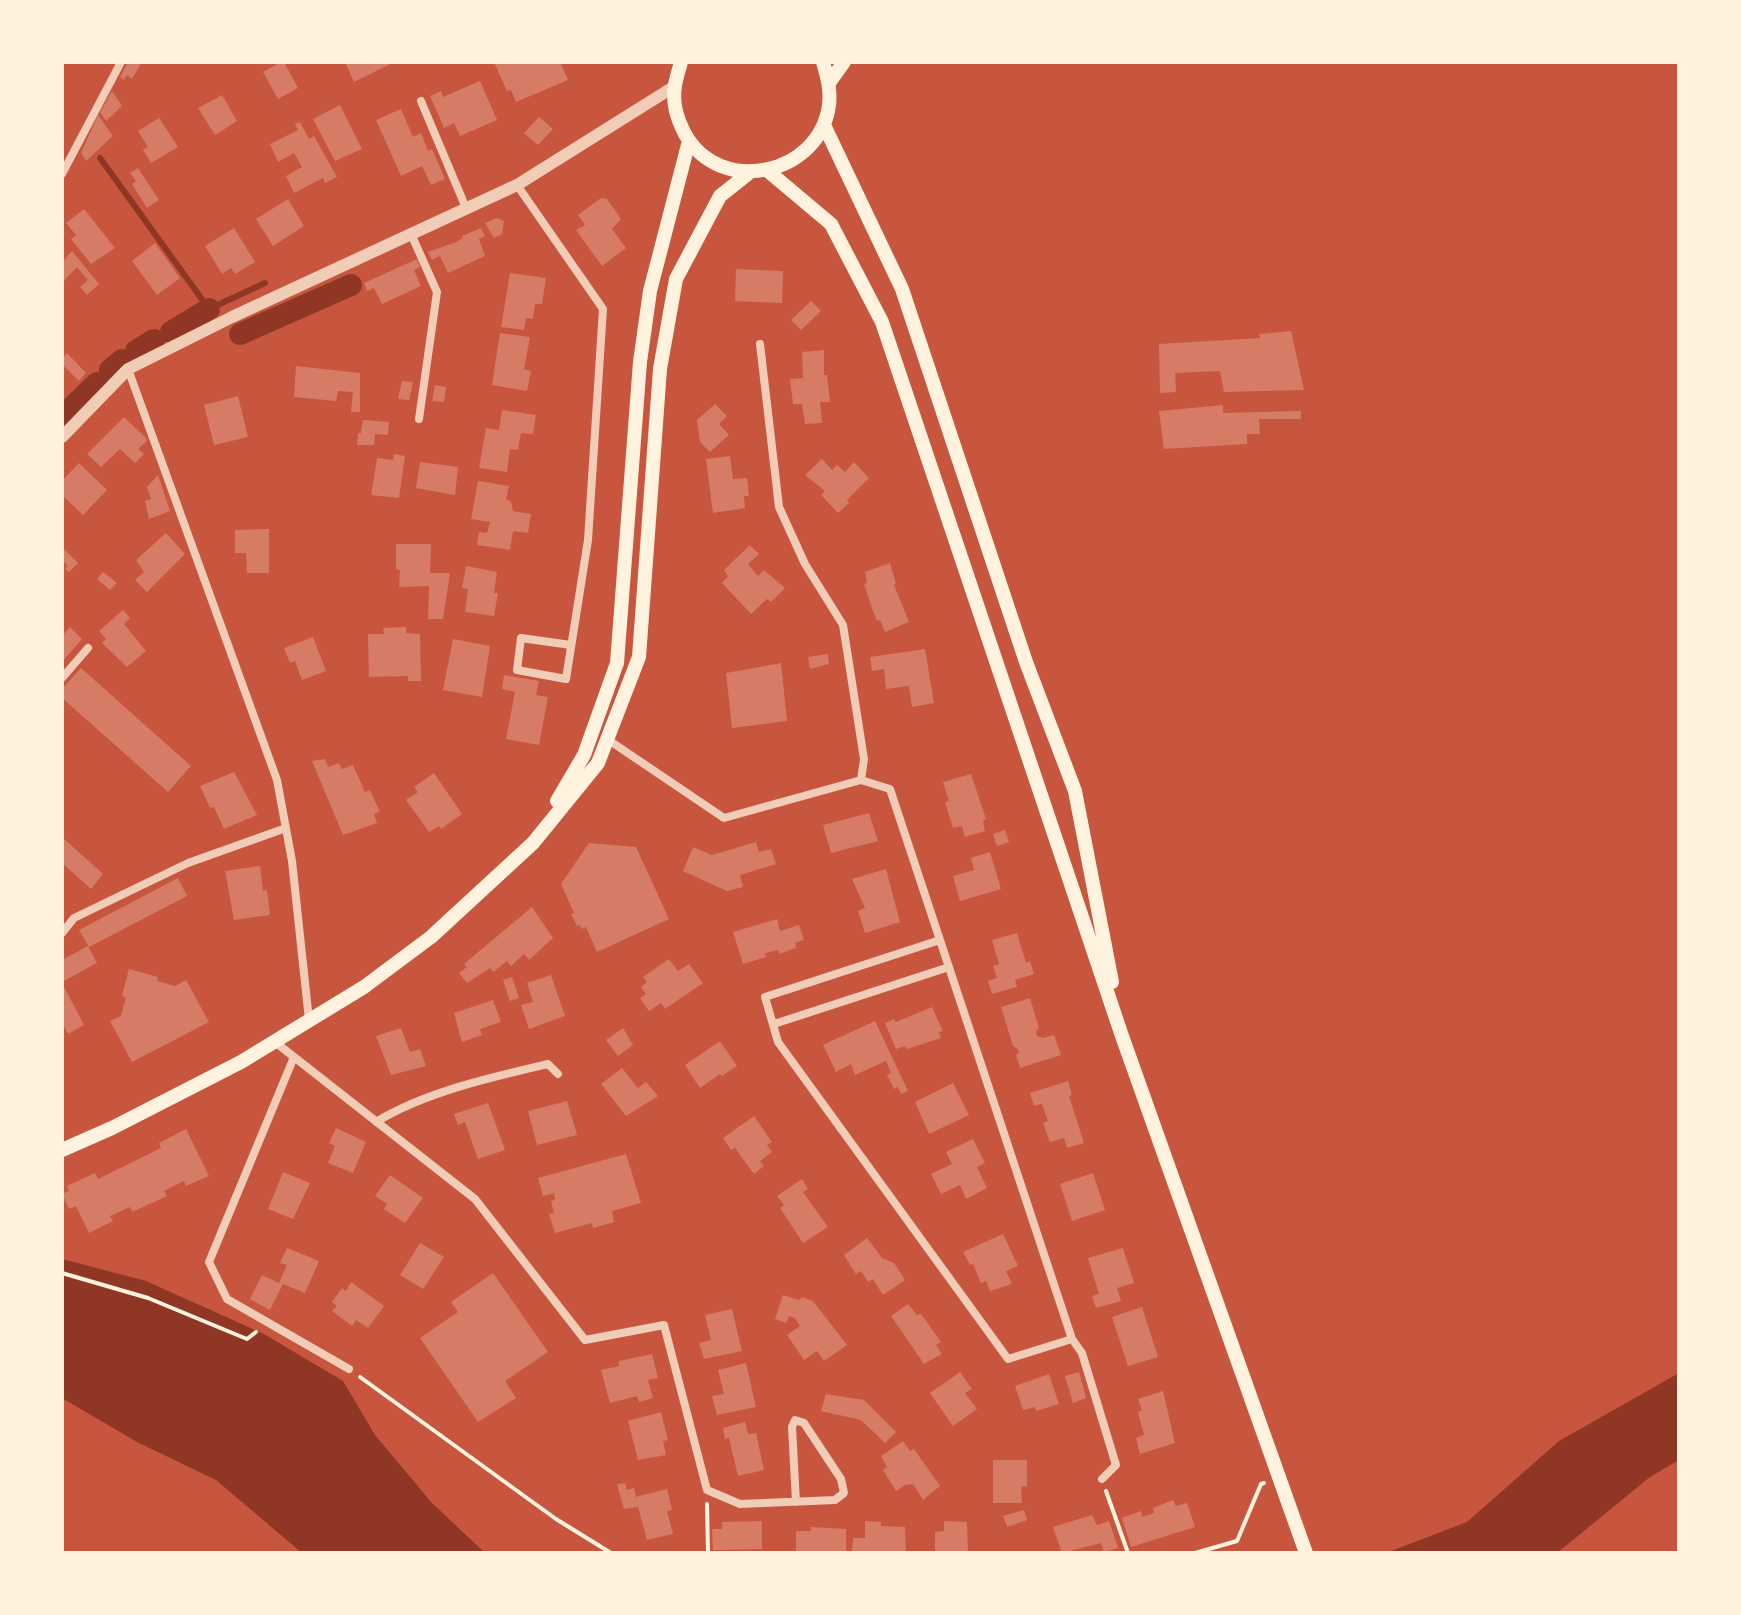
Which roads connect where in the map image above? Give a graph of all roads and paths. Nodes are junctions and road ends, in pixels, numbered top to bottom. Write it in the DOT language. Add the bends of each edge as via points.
graph roads {
  1 [pos="121,62"];
  2 [pos="681,62"];
  3 [pos="823,62"];
  4 [pos="844,62"];
  5 [pos="829,83"];
  6 [pos="675,86"];
  7 [pos="421,101"];
  8 [pos="824,125"];
  9 [pos="689,141"];
  10 [pos="768,171"];
  11 [pos="749,173"];
  12 [pos="62,174"];
  13 [pos="517,185"];
  14 [pos="466,208"];
  15 [pos="411,234"];
  16 [pos="760,344"];
  17 [pos="128,369"];
  18 [pos="419,419"];
  19 [pos="62,437"];
  20 [pos="571,645"];
  21 [pos="88,648"];
  22 [pos="62,678"];
  23 [pos="607,739"];
  24 [pos="861,780"];
  25 [pos="286,828"];
  26 [pos="533,843"];
  27 [pos="62,933"];
  28 [pos="940,940"];
  29 [pos="949,967"];
  30 [pos="309,1021"];
  31 [pos="774,1024"];
  32 [pos="1122,1036"];
  33 [pos="275,1042"];
  34 [pos="294,1057"];
  35 [pos="558,1074"];
  36 [pos="376,1122"];
  37 [pos="62,1150"];
  38 [pos="62,1273"];
  39 [pos="268,1323"];
  40 [pos="1072,1339"];
  41 [pos="349,1369"];
  42 [pos="1102,1479"];
  43 [pos="1278,1479"];
  44 [pos="707,1490"];
  45 [pos="796,1502"];
  46 [pos="611,1553"];
  47 [pos="708,1553"];
  48 [pos="1128,1553"];
  49 [pos="1195,1553"];
  50 [pos="1306,1553"];
  1 -- 12 [label="street"];
  2 -- 6 [label="main road"];
  3 -- 5 [label="main road"];
  4 -- 5 [label="main road"];
  5 -- 8 [label="main road"];
  6 -- 9 [label="main road" via="677,115"];
  6 -- 13 [label="street"];
  7 -- 14 [label="street"];
  8 -- 10 [label="main road" via="792,162"];
  8 -- 32 [label="main road" via="902,289 1026,662 1075,791"];
  9 -- 11 [label="main road" via="716,163"];
  9 -- 26 [label="main road" via="650,291 640,362 617,663 584,755"];
  10 -- 11 [label="main road"];
  10 -- 32 [label="main road" via="831,224 882,322"];
  11 -- 23 [label="main road" via="720,196 676,279 660,369 639,657"];
  13 -- 14 [label="street"];
  13 -- 20 [label="street" via="603,309 588,540"];
  14 -- 15 [label="street"];
  15 -- 17 [label="street"];
  15 -- 18 [label="street" via="437,292"];
  16 -- 24 [label="street" via="779,507 805,564 843,625 864,759"];
  17 -- 19 [label="street"];
  17 -- 25 [label="street" via="252,706 277,780"];
  20 -- 20 [label="street" via="521,638 517,670 566,679"];
  21 -- 22 [label="street"];
  23 -- 24 [label="street" via="724,818"];
  23 -- 26 [label="main road" via="598,763"];
  24 -- 28 [label="street" via="890,789"];
  25 -- 27 [label="street" via="188,863 74,918"];
  25 -- 30 [label="street"];
  26 -- 30 [label="main road" via="431,937"];
  28 -- 29 [label="street"];
  28 -- 31 [label="street" via="765,997"];
  29 -- 31 [label="street"];
  29 -- 40 [label="street"];
  30 -- 33 [label="main road"];
  31 -- 40 [label="street" via="778,1042 1008,1359"];
  32 -- 43 [label="main road"];
  33 -- 34 [label="street"];
  33 -- 37 [label="main road"];
  34 -- 36 [label="street"];
  34 -- 39 [label="street" via="209,1262 227,1299"];
  35 -- 36 [label="street" via="548,1064 504,1074 399,1108"];
  36 -- 44 [label="street" via="475,1199 585,1340 664,1325"];
  38 -- 39 [label="path" via="148,1298 247,1339"];
  39 -- 41 [label="street"];
  40 -- 42 [label="street" via="1082,1353 1116,1465"];
  41 -- 46 [label="path"];
  42 -- 48 [label="path"];
  43 -- 49 [label="path" via="1261,1484 1237,1541"];
  43 -- 50 [label="main road"];
  44 -- 45 [label="street" via="740,1504"];
  44 -- 47 [label="path"];
  45 -- 45 [label="street" via="835,1500 844,1493 841,1479 804,1423 795,1420"];
}
